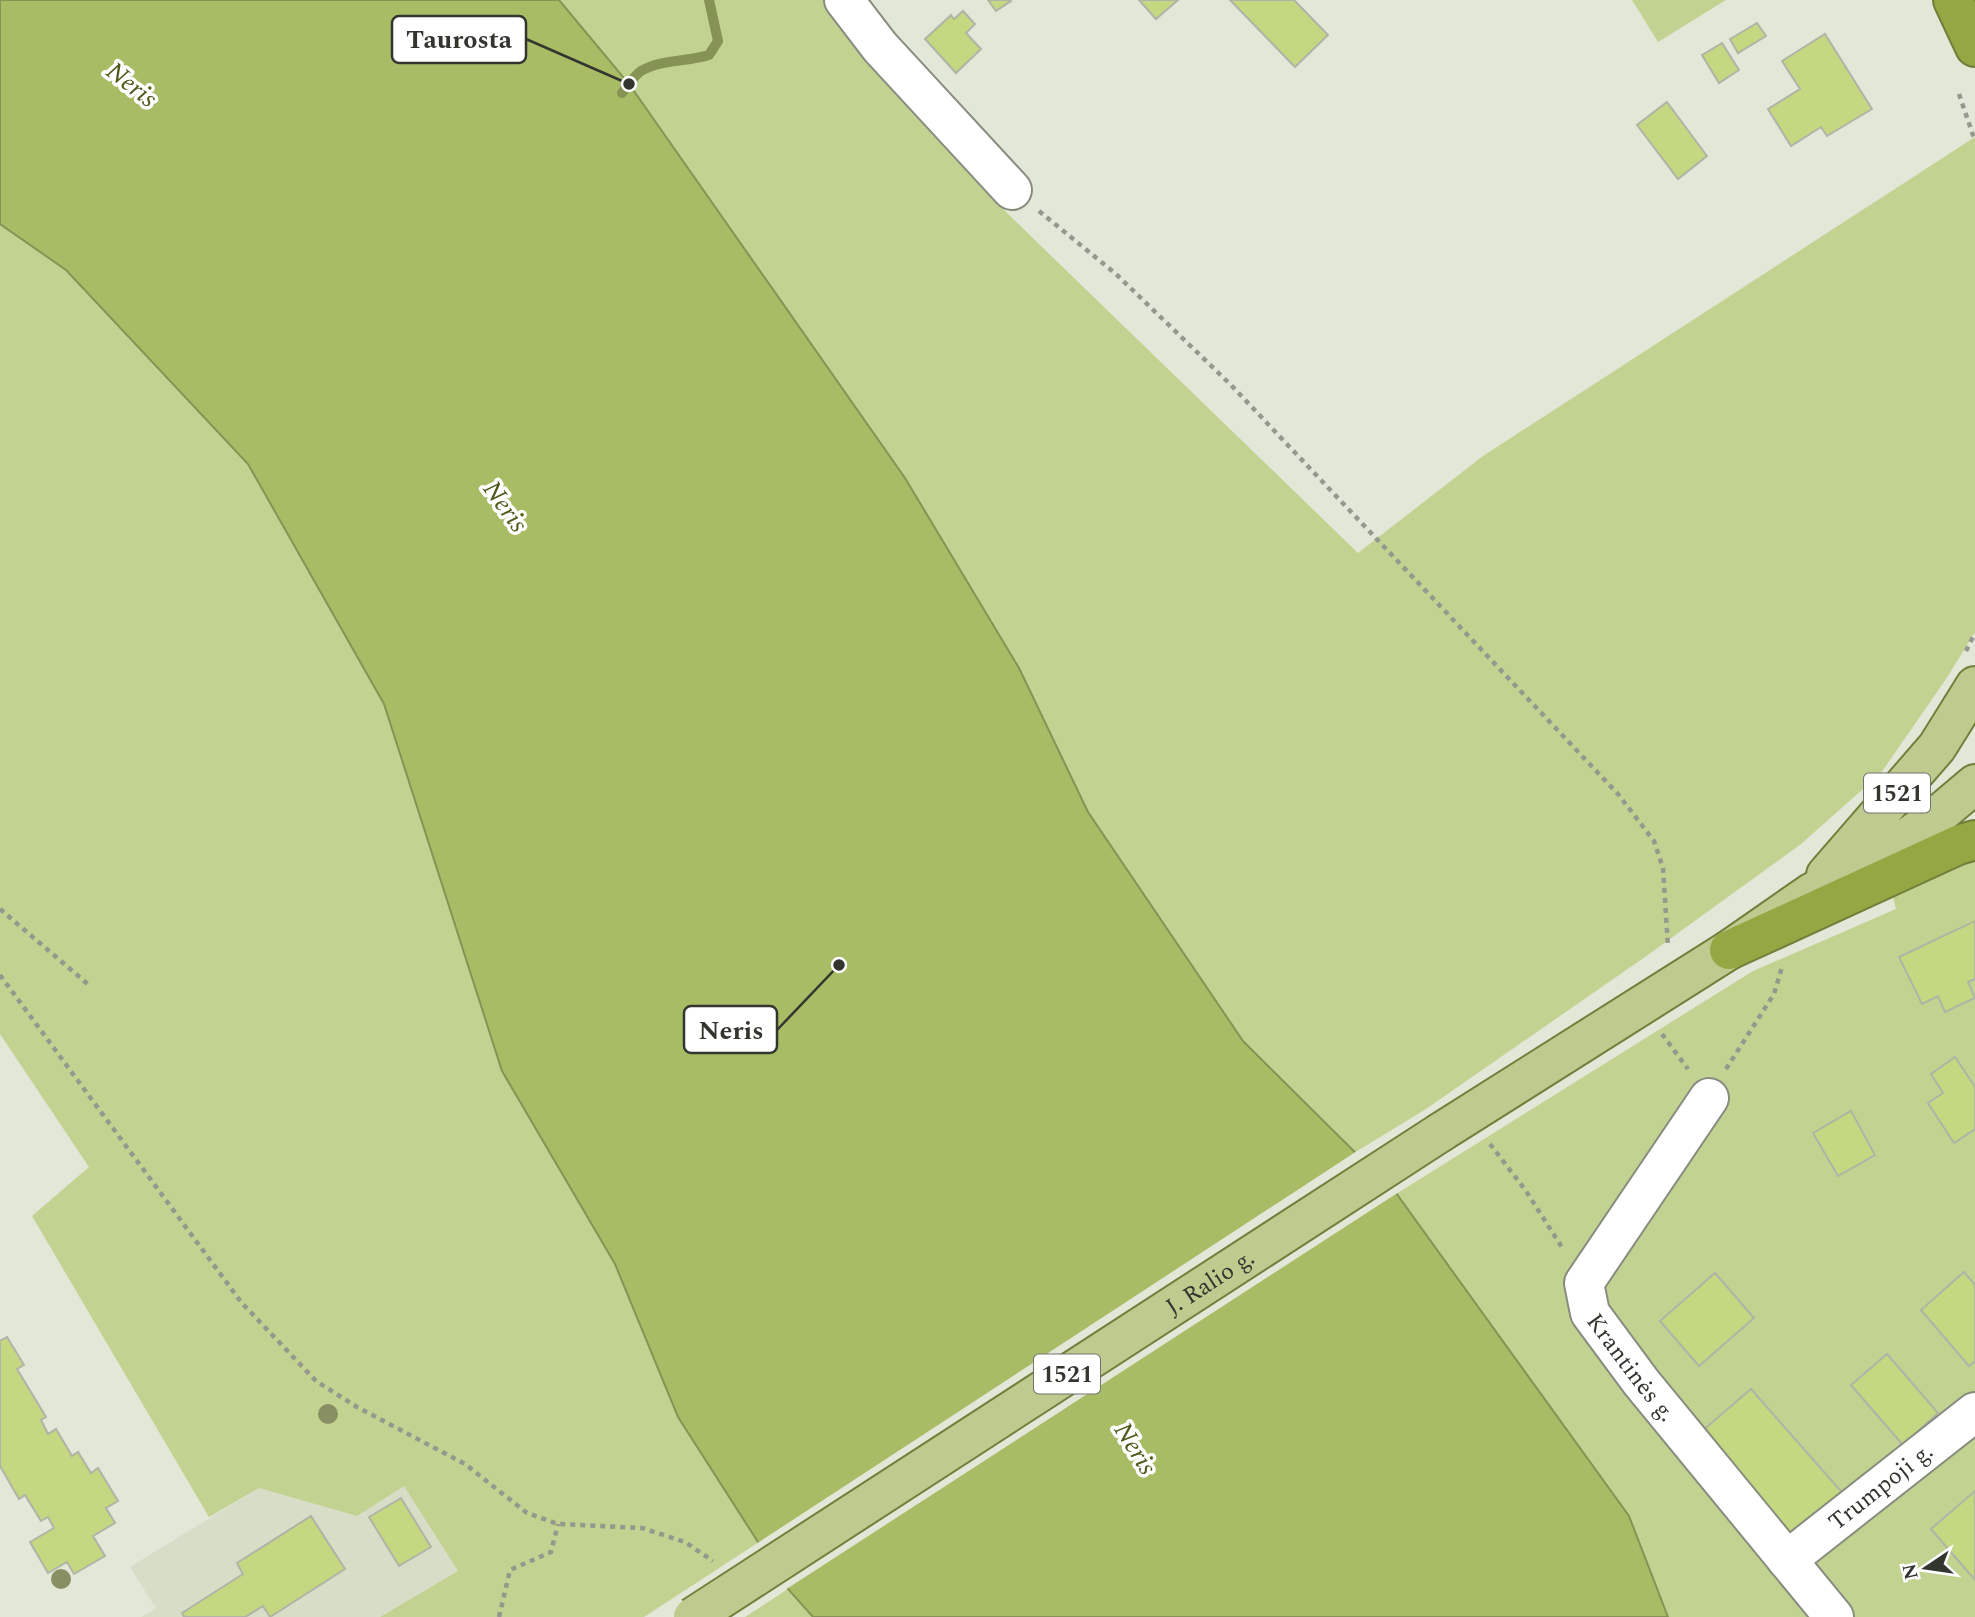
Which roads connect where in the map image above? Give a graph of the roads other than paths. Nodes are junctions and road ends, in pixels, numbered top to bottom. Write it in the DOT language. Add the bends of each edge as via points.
graph roads {
  1 [pos="844,0"];
  2 [pos="1953,0"];
  3 [pos="1975,47"];
  4 [pos="1012,190"];
  5 [pos="1975,686"];
  6 [pos="1975,784"];
  7 [pos="1975,839"];
  8 [pos="1811,893"];
  9 [pos="1729,950"];
  10 [pos="1709,1098"];
  11 [pos="1975,1412"];
  12 [pos="1787,1560"];
  13 [pos="693,1617"];
  14 [pos="1834,1617"];
  1 -- 4 [label="street" via="880,47"];
  2 -- 3 [label="highway"];
  5 -- 8 [label="main road, 1521" via="1937,747"];
  6 -- 8 [label="main road, 1521" via="1887,852"];
  7 -- 9 [label="highway"];
  8 -- 9 [label="main road, 1521"];
  9 -- 13 [label="main road, J. Ralio g. / 1521, bridge"];
  10 -- 12 [label="street, Krantinės g." via="1584,1283 1590,1313"];
  11 -- 12 [label="street, Trumpoji g."];
  12 -- 14 [label="street, Krantinės g."];
}
